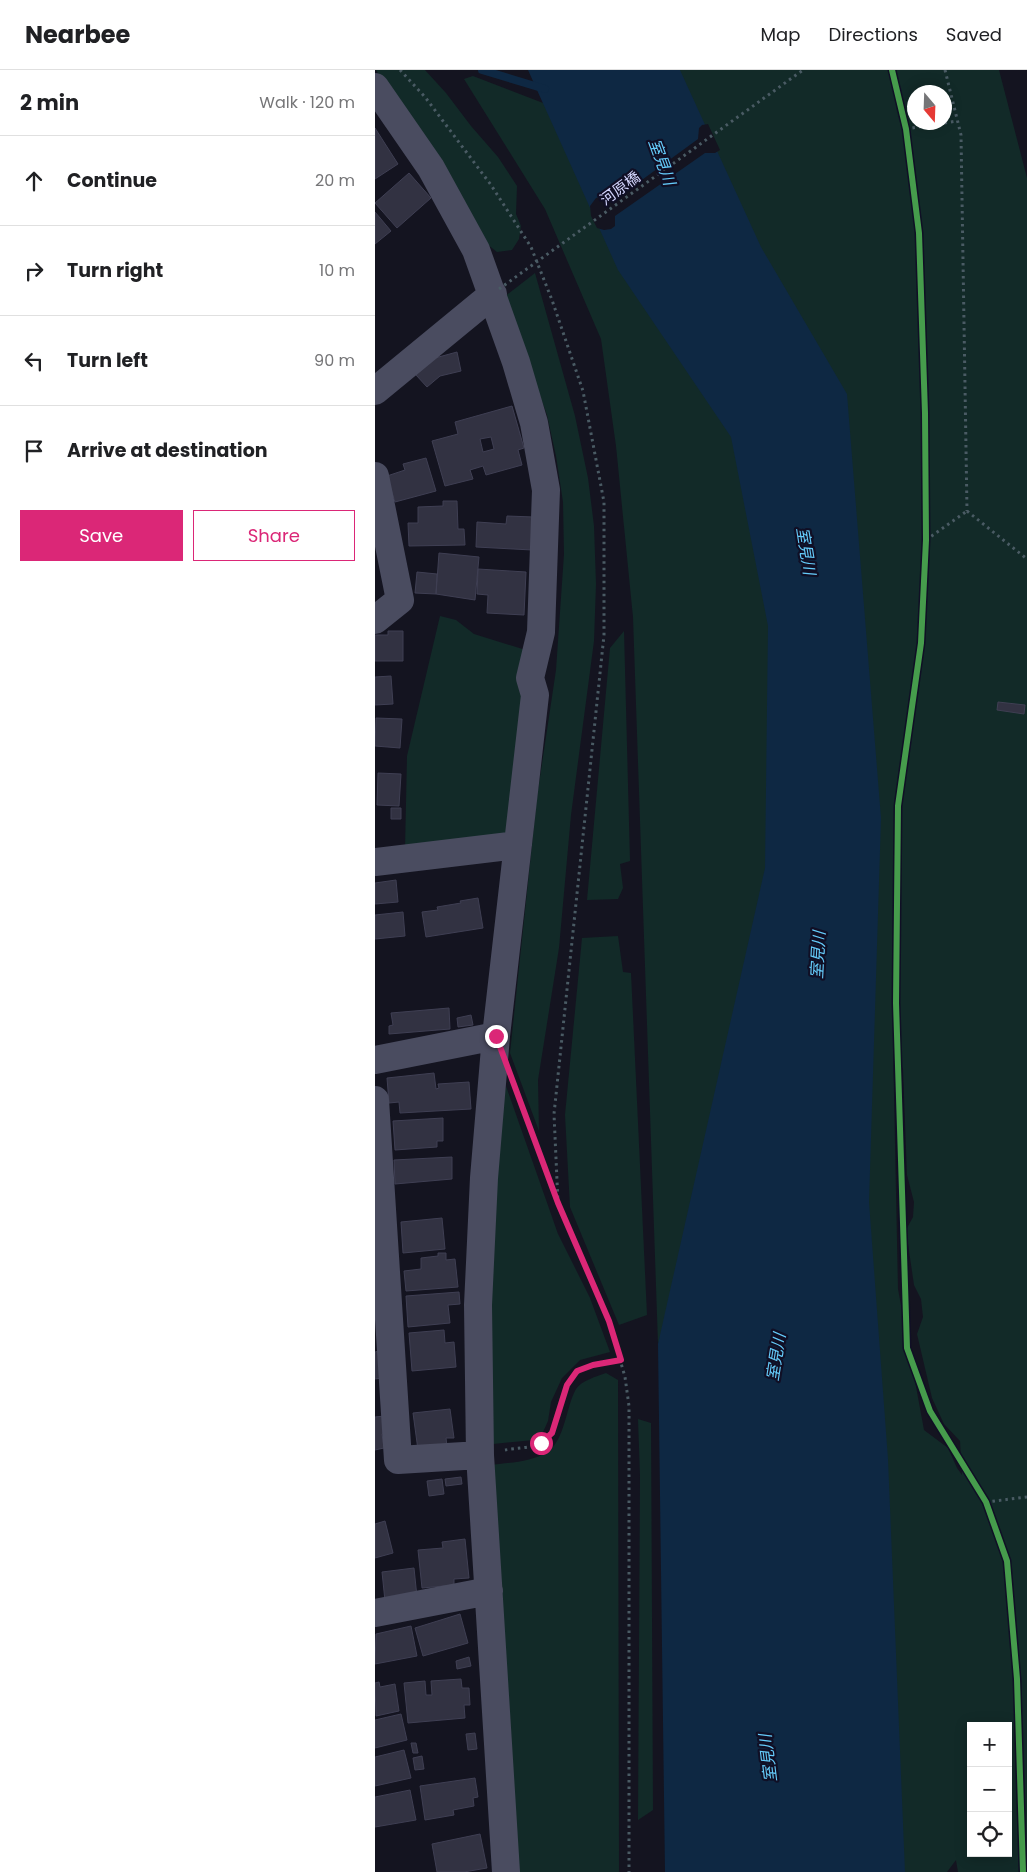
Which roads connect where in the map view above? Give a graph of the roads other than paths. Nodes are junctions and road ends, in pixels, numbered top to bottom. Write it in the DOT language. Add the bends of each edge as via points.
graph roads {
  1 [pos="375,87"];
  2 [pos="496,292"];
  3 [pos="375,391"];
  4 [pos="375,476"];
  5 [pos="375,620"];
  6 [pos="519,845"];
  7 [pos="375,862"];
  8 [pos="496,1036"];
  9 [pos="375,1060"];
  10 [pos="375,1100"];
  11 [pos="480,1455"];
  12 [pos="386,1462"];
  13 [pos="489,1591"];
  14 [pos="375,1613"];
  15 [pos="506,1872"];
  1 -- 2 [label="street" via="431,168"];
  2 -- 3 [label="street"];
  2 -- 6 [label="street" via="534,424 546,490 541,632 530,678 535,695"];
  4 -- 5 [label="street" via="400,600"];
  6 -- 7 [label="street"];
  6 -- 8 [label="street"];
  8 -- 9 [label="street"];
  8 -- 11 [label="street" via="478,1305"];
  10 -- 12 [label="street"];
  11 -- 12 [label="street"];
  11 -- 13 [label="street"];
  13 -- 14 [label="street"];
  13 -- 15 [label="street"];
}
